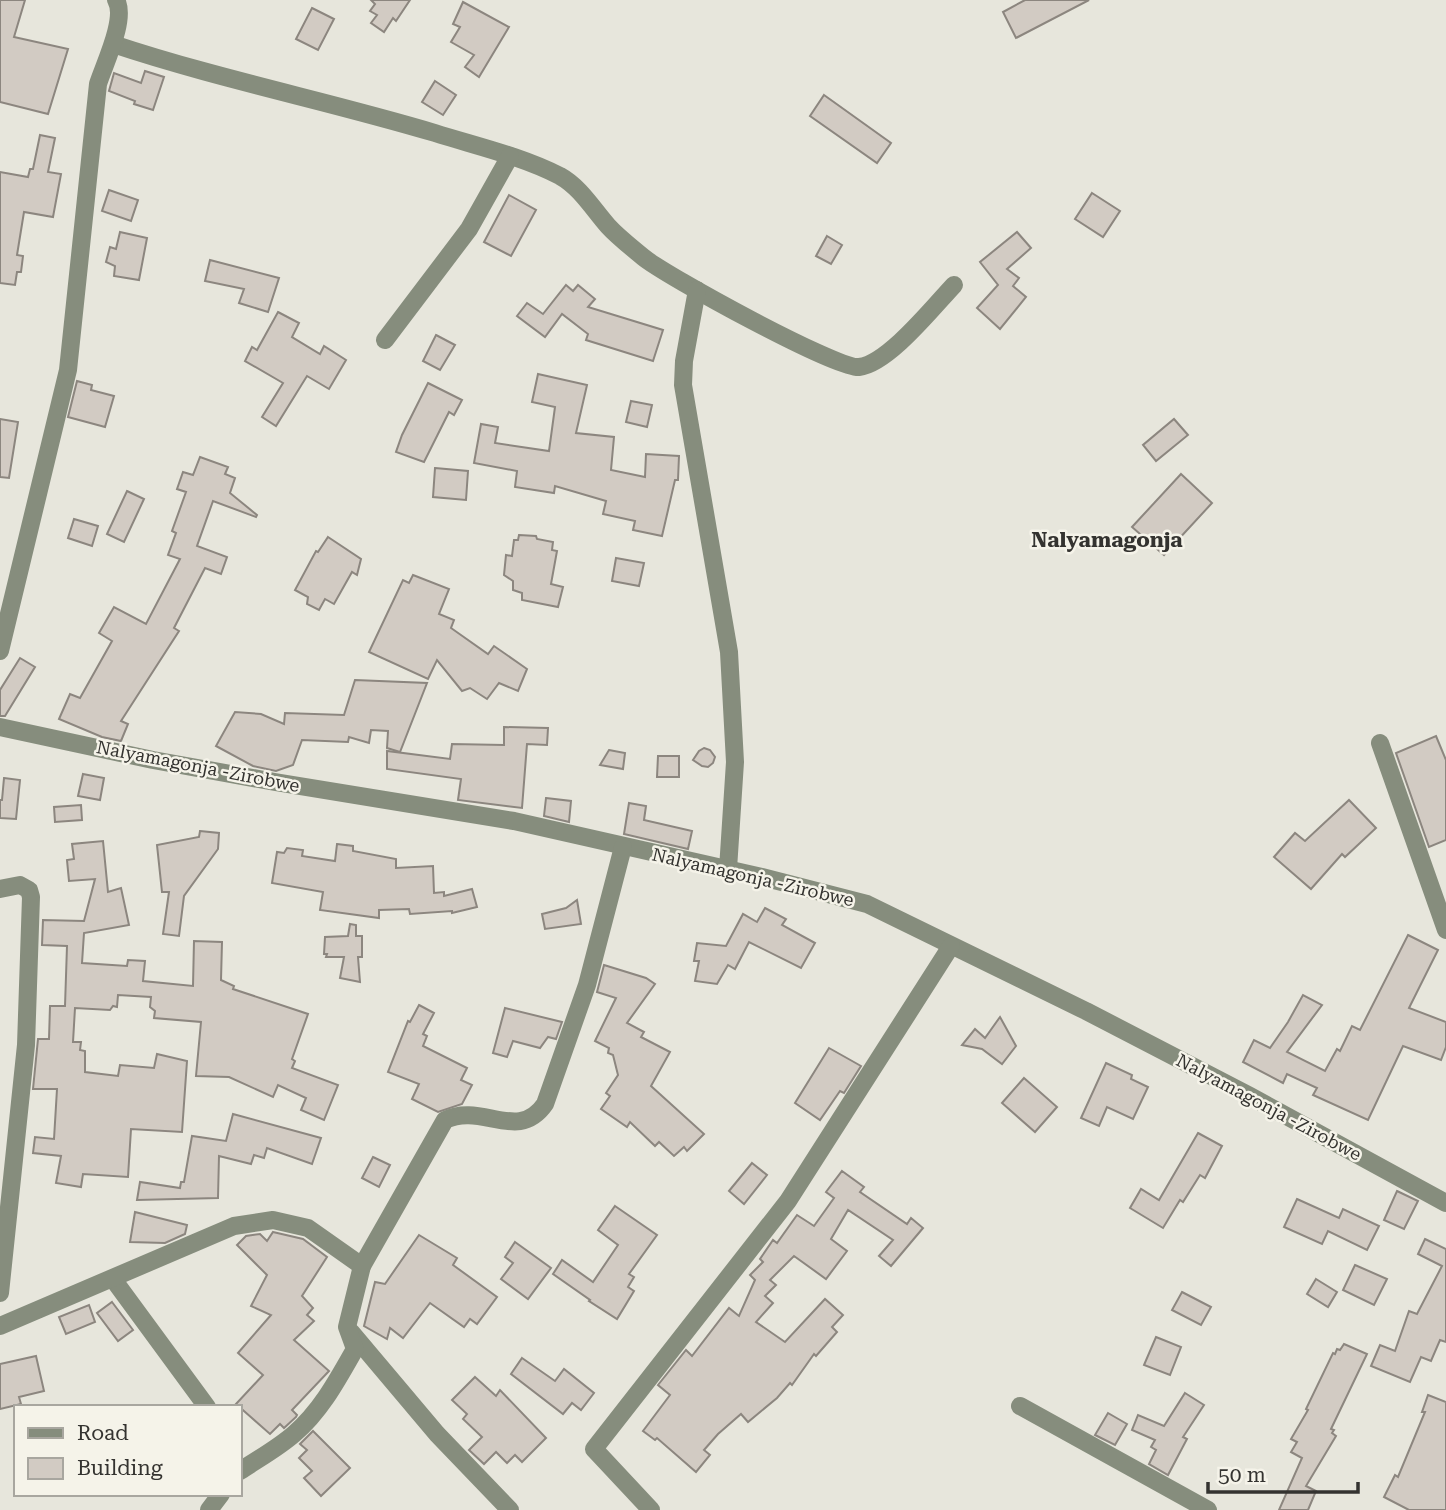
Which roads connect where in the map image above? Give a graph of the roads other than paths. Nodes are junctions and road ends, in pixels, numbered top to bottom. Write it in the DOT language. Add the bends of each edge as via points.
graph roads {
  1 [pos="117,0"];
  2 [pos="113,44"];
  3 [pos="510,156"];
  4 [pos="954,285"];
  5 [pos="697,290"];
  6 [pos="385,340"];
  7 [pos="0,651"];
  8 [pos="0,727"];
  9 [pos="1380,743"];
  10 [pos="623,847"];
  11 [pos="728,869"];
  12 [pos="0,889"];
  13 [pos="1446,930"];
  14 [pos="951,946"];
  15 [pos="1446,1203"];
  16 [pos="362,1266"];
  17 [pos="113,1279"];
  18 [pos="0,1293"];
  19 [pos="0,1326"];
  20 [pos="347,1327"];
  21 [pos="205,1405"];
  22 [pos="1020,1406"];
  23 [pos="242,1470"];
  24 [pos="510,1510"];
  25 [pos="651,1510"];
  26 [pos="1208,1510"];
  1 -- 2 [label="street" via="120,6"];
  2 -- 3 [label="street"];
  2 -- 7 [label="street" via="98,84 68,370"];
  3 -- 5 [label="street" via="562,177 646,260"];
  3 -- 6 [label="street" via="469,229"];
  4 -- 5 [label="street" via="894,348 858,368 834,361"];
  5 -- 11 [label="street" via="683,385 729,652 735,762"];
  8 -- 10 [label="street, Nalyamagonja -Zirobwe" via="234,775 514,821"];
  9 -- 13 [label="street"];
  10 -- 11 [label="street, Nalyamagonja -Zirobwe"];
  10 -- 16 [label="street" via="587,985 545,1104 524,1122 467,1114 445,1120"];
  11 -- 14 [label="street, Nalyamagonja -Zirobwe" via="867,904"];
  12 -- 18 [label="street" via="20,885 31,897 26,1045"];
  14 -- 15 [label="street, Nalyamagonja -Zirobwe" via="1203,1071"];
  14 -- 25 [label="street" via="788,1201 594,1450"];
  16 -- 17 [label="street" via="308,1228 273,1220 234,1226"];
  16 -- 20 [label="street"];
  17 -- 19 [label="street"];
  17 -- 21 [label="street"];
  20 -- 23 [label="street" via="355,1349 317,1410 294,1434"];
  20 -- 24 [label="street" via="437,1434"];
  22 -- 26 [label="street"];
}
